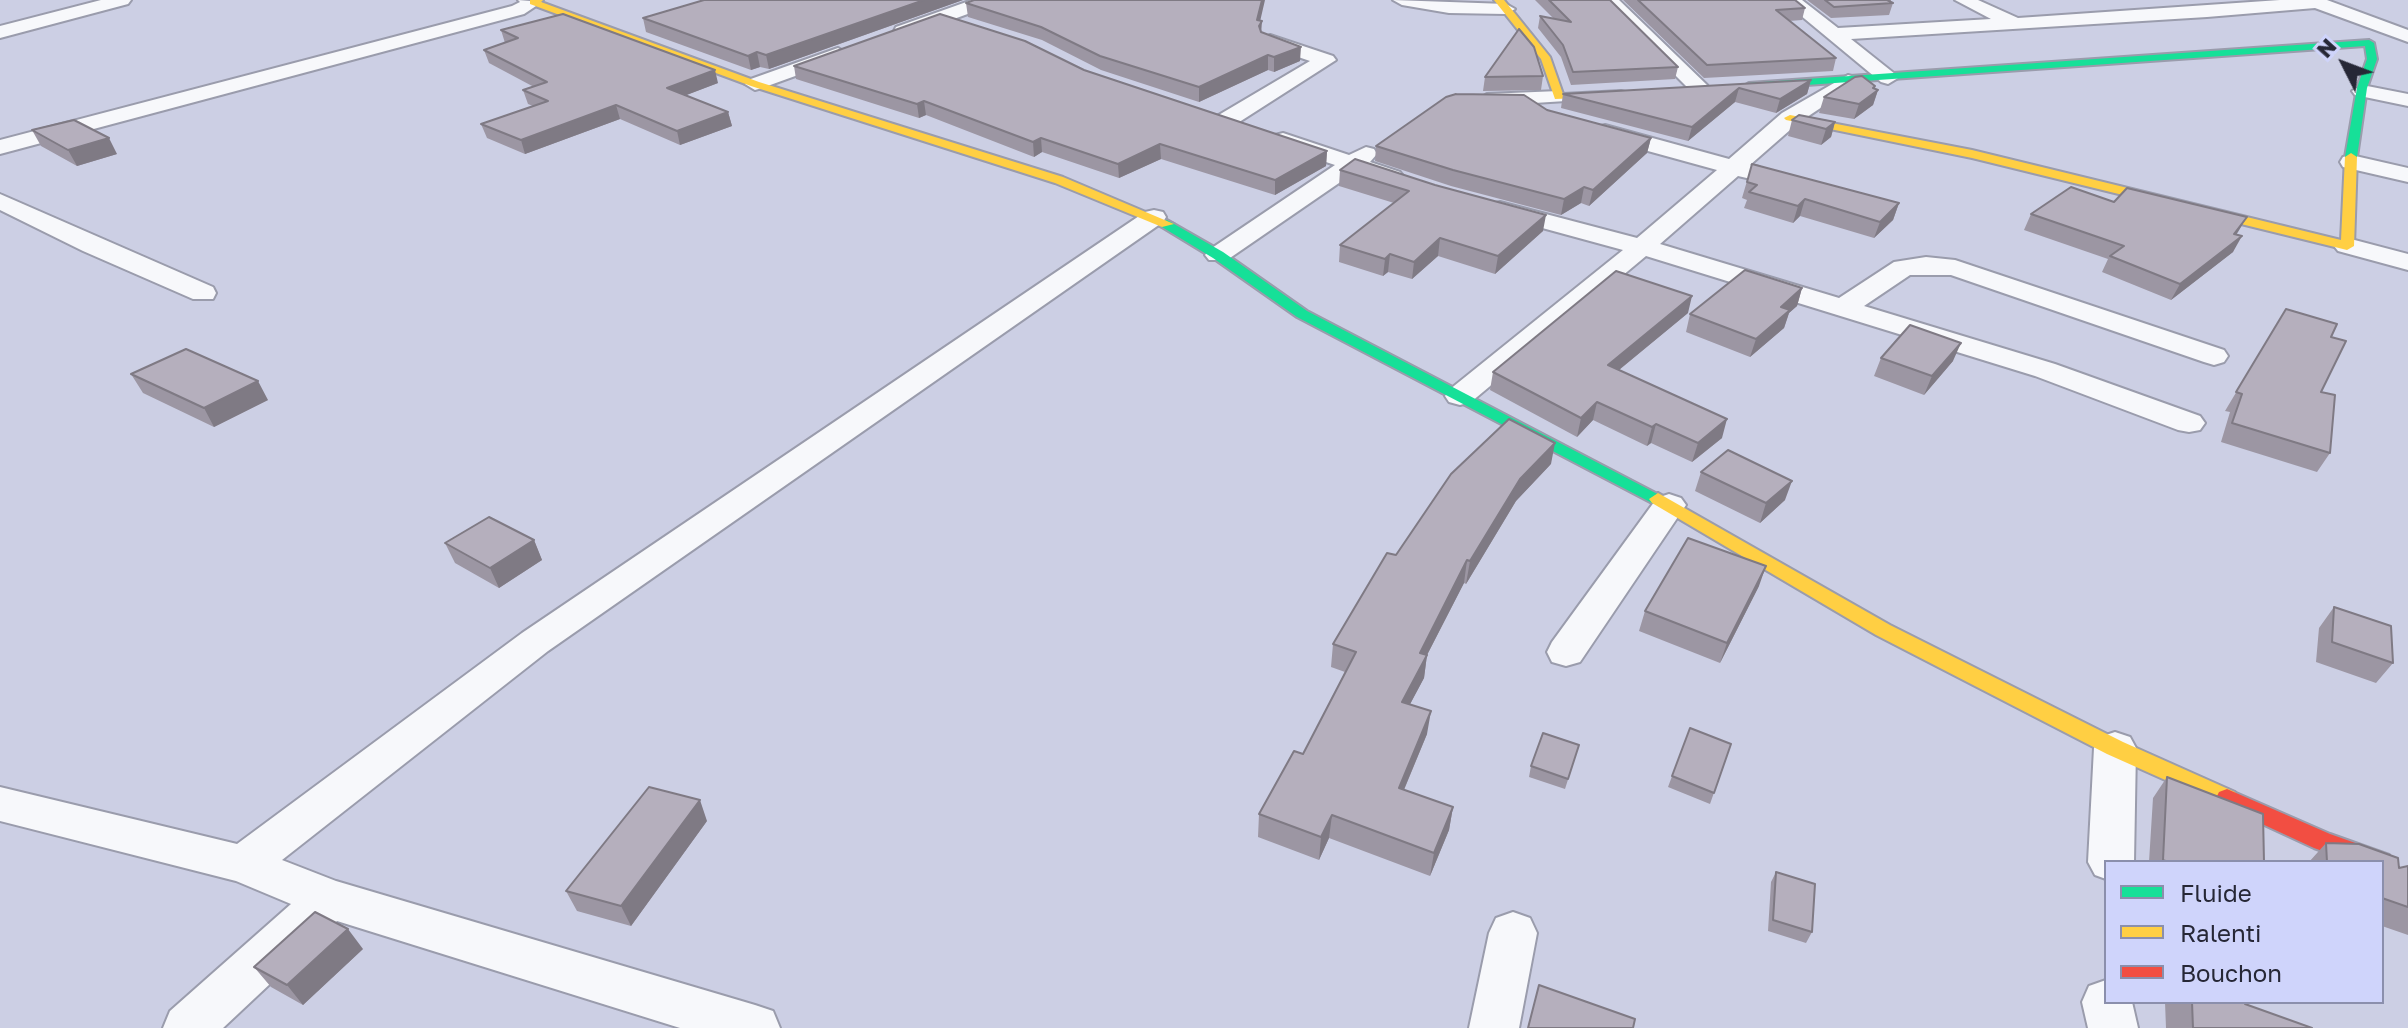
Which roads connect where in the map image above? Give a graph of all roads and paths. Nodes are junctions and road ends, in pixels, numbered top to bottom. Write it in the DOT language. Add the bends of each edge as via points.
graph roads {
  1 [pos="122,0"];
  2 [pos="989,0"];
  3 [pos="1402,0"];
  4 [pos="1609,0"];
  5 [pos="1791,0"];
  6 [pos="1964,0"];
  7 [pos="2142,0"];
  8 [pos="533,1"];
  9 [pos="2314,1"];
  10 [pos="1502,4"];
  11 [pos="2174,14"];
  12 [pos="941,17"];
  13 [pos="2016,24"];
  14 [pos="981,30"];
  15 [pos="0,32"];
  16 [pos="1836,34"];
  17 [pos="884,38"];
  18 [pos="2408,38"];
  19 [pos="1270,41"];
  20 [pos="2369,43"];
  21 [pos="855,48"];
  22 [pos="1888,78"];
  23 [pos="1848,81"];
  24 [pos="755,84"];
  25 [pos="1714,88"];
  26 [pos="1668,91"];
  27 [pos="2362,91"];
  28 [pos="1637,93"];
  29 [pos="1466,100"];
  30 [pos="2408,100"];
  31 [pos="1556,107"];
  32 [pos="1790,118"];
  33 [pos="1583,126"];
  34 [pos="1389,138"];
  35 [pos="0,147"];
  36 [pos="2351,162"];
  37 [pos="1353,164"];
  38 [pos="1734,167"];
  39 [pos="2408,175"];
  40 [pos="1778,179"];
  41 [pos="1412,184"];
  42 [pos="0,201"];
  43 [pos="1472,202"];
  44 [pos="1154,217"];
  45 [pos="2347,246"];
  46 [pos="1642,247"];
  47 [pos="1218,255"];
  48 [pos="2408,262"];
  49 [pos="203,293"];
  50 [pos="1841,309"];
  51 [pos="2214,356"];
  52 [pos="1460,396"];
  53 [pos="2189,423"];
  54 [pos="1669,505"];
  55 [pos="1566,652"];
  56 [pos="2115,748"];
  57 [pos="0,804"];
  58 [pos="2111,860"];
  59 [pos="2376,860"];
  60 [pos="2384,863"];
  61 [pos="243,864"];
  62 [pos="2408,872"];
  63 [pos="329,899"];
  64 [pos="1513,933"];
  65 [pos="2107,1004"];
  66 [pos="188,1028"];
  67 [pos="755,1028"];
  68 [pos="1494,1028"];
  69 [pos="2113,1028"];
  1 -- 15 [label="street"];
  2 -- 12 [label="street"];
  3 -- 10 [label="street" via="1449,8"];
  4 -- 25 [label="street"];
  5 -- 16 [label="street"];
  6 -- 13 [label="street"];
  7 -- 11 [label="street"];
  8 -- 24 [label="street"];
  8 -- 35 [label="street" via="518,10"];
  9 -- 11 [label="street"];
  9 -- 18 [label="street"];
  10 -- 31 [label="street" via="1546,59"];
  11 -- 13 [label="street"];
  12 -- 14 [label="street"];
  12 -- 17 [label="street"];
  13 -- 16 [label="street"];
  16 -- 22 [label="street"];
  18 -- 20 [label="street"];
  19 -- 37 [label="street" via="1326,60 1218,118"];
  20 -- 22 [label="street"];
  20 -- 27 [label="street" via="2372,59"];
  21 -- 24 [label="street"];
  22 -- 23 [label="street"];
  23 -- 25 [label="street"];
  23 -- 32 [label="street"];
  24 -- 44 [label="street" via="1059,180"];
  25 -- 26 [label="street"];
  27 -- 30 [label="street"];
  27 -- 36 [label="street"];
  28 -- 31 [label="street"];
  29 -- 31 [label="street" via="1529,101 1539,111"];
  32 -- 38 [label="street"];
  32 -- 45 [label="street" via="1972,154"];
  33 -- 38 [label="street"];
  34 -- 37 [label="street"];
  36 -- 39 [label="street"];
  36 -- 45 [label="street"];
  37 -- 41 [label="street"];
  37 -- 47 [label="street"];
  38 -- 40 [label="street"];
  38 -- 46 [label="street"];
  42 -- 49 [label="street"];
  43 -- 46 [label="street"];
  44 -- 47 [label="street"];
  44 -- 61 [label="street" via="535,642"];
  45 -- 48 [label="street"];
  46 -- 50 [label="street"];
  46 -- 52 [label="street"];
  47 -- 52 [label="street" via="1302,314"];
  50 -- 51 [label="street" via="1903,268 1955,268"];
  50 -- 53 [label="street" via="2045,370"];
  52 -- 54 [label="street"];
  54 -- 55 [label="street"];
  54 -- 56 [label="street" via="1883,630"];
  56 -- 58 [label="street"];
  56 -- 59 [label="street"];
  57 -- 61 [label="street"];
  60 -- 62 [label="street"];
  61 -- 63 [label="street"];
  63 -- 66 [label="street"];
  63 -- 67 [label="street"];
  64 -- 68 [label="street"];
  65 -- 69 [label="street"];
}
